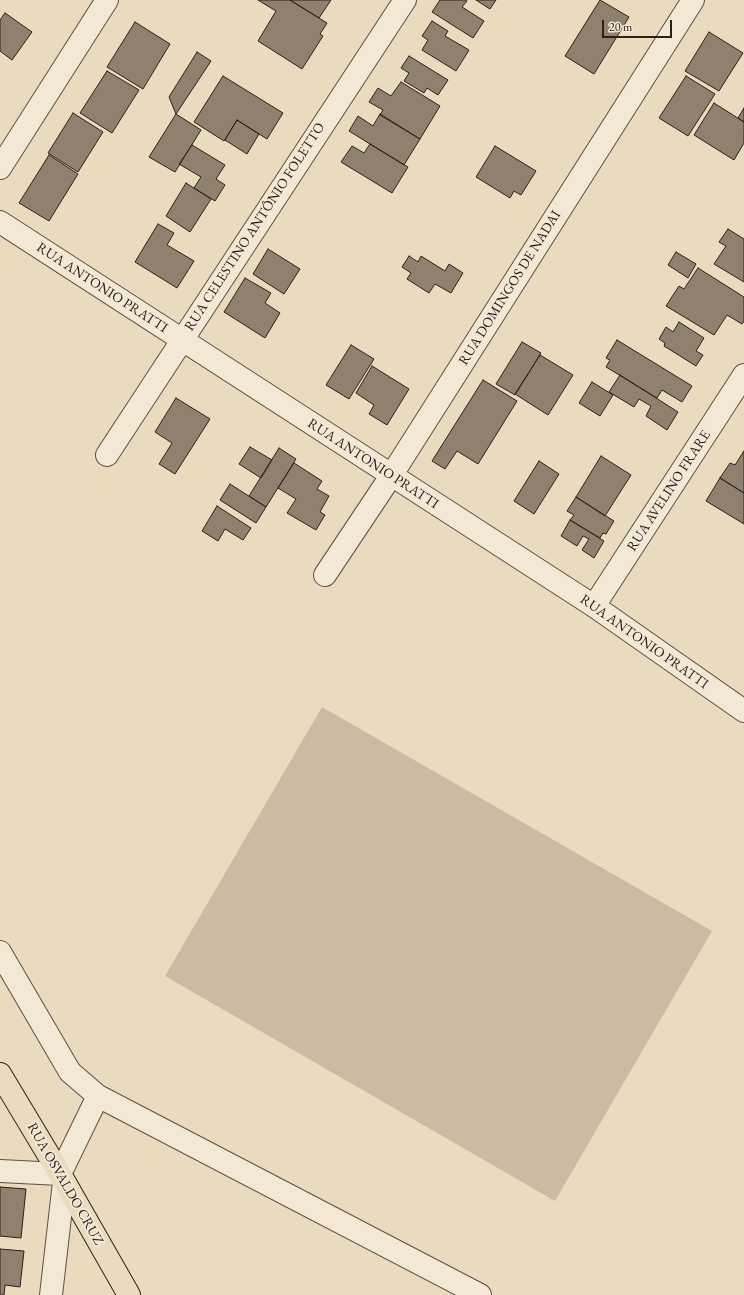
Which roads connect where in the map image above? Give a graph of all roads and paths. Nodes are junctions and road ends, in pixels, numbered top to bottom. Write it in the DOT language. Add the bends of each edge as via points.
graph roads {
  1 [pos="108,0"];
  2 [pos="405,0"];
  3 [pos="693,0"];
  4 [pos="0,168"];
  5 [pos="0,222"];
  6 [pos="182,339"];
  7 [pos="744,375"];
  8 [pos="107,455"];
  9 [pos="391,476"];
  10 [pos="325,575"];
  11 [pos="594,606"];
  12 [pos="744,711"];
  13 [pos="0,952"];
  14 [pos="0,1074"];
  15 [pos="98,1096"];
  16 [pos="0,1171"];
  17 [pos="62,1178"];
  18 [pos="51,1295"];
  19 [pos="129,1295"];
  20 [pos="480,1295"];
  1 -- 4 [label="street"];
  2 -- 6 [label="street, RUA CELESTINO ANTÔNIO FOLETTO"];
  3 -- 9 [label="street, RUA DOMINGOS DE NADAI"];
  5 -- 6 [label="street, RUA ANTONIO PRATTI"];
  6 -- 8 [label="street, RUA CELESTINO ANTÔNIO FOLETTO"];
  6 -- 9 [label="street, RUA ANTONIO PRATTI"];
  7 -- 11 [label="street, RUA AVELINO FRARE"];
  9 -- 10 [label="street, RUA DOMINGOS DE NADAI"];
  9 -- 11 [label="street, RUA ANTONIO PRATTI"];
  11 -- 12 [label="street, RUA ANTONIO PRATTI"];
  13 -- 15 [label="street" via="70,1072"];
  14 -- 17 [label="highway, RUA OSVALDO CRUZ"];
  15 -- 17 [label="street"];
  15 -- 20 [label="street"];
  16 -- 17 [label="street"];
  17 -- 18 [label="street"];
  17 -- 19 [label="highway, RUA OSVALDO CRUZ"];
}
